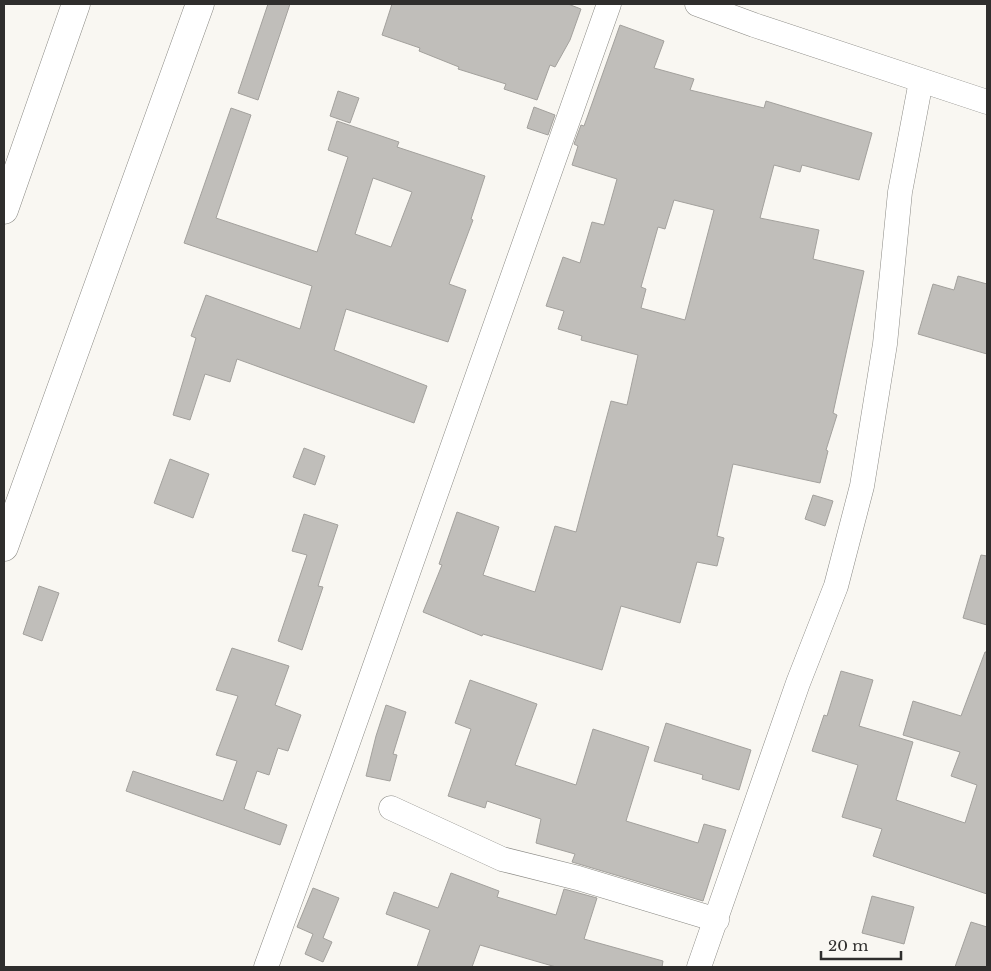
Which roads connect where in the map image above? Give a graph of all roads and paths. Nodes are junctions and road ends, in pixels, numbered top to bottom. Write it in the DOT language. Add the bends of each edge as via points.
graph roads {
  1 [pos="76,4"];
  2 [pos="200,4"];
  3 [pos="609,4"];
  4 [pos="696,4"];
  5 [pos="921,81"];
  6 [pos="987,102"];
  7 [pos="4,210"];
  8 [pos="4,548"];
  9 [pos="392,808"];
  10 [pos="717,920"];
  11 [pos="266,967"];
  12 [pos="699,967"];
  1 -- 7 [label="main road"];
  2 -- 8 [label="main road"];
  3 -- 11 [label="street"];
  4 -- 5 [label="street"];
  5 -- 6 [label="street"];
  5 -- 10 [label="street" via="900,192 885,344 862,486 836,586 798,684"];
  9 -- 10 [label="street" via="502,859"];
  10 -- 12 [label="street"];
}
